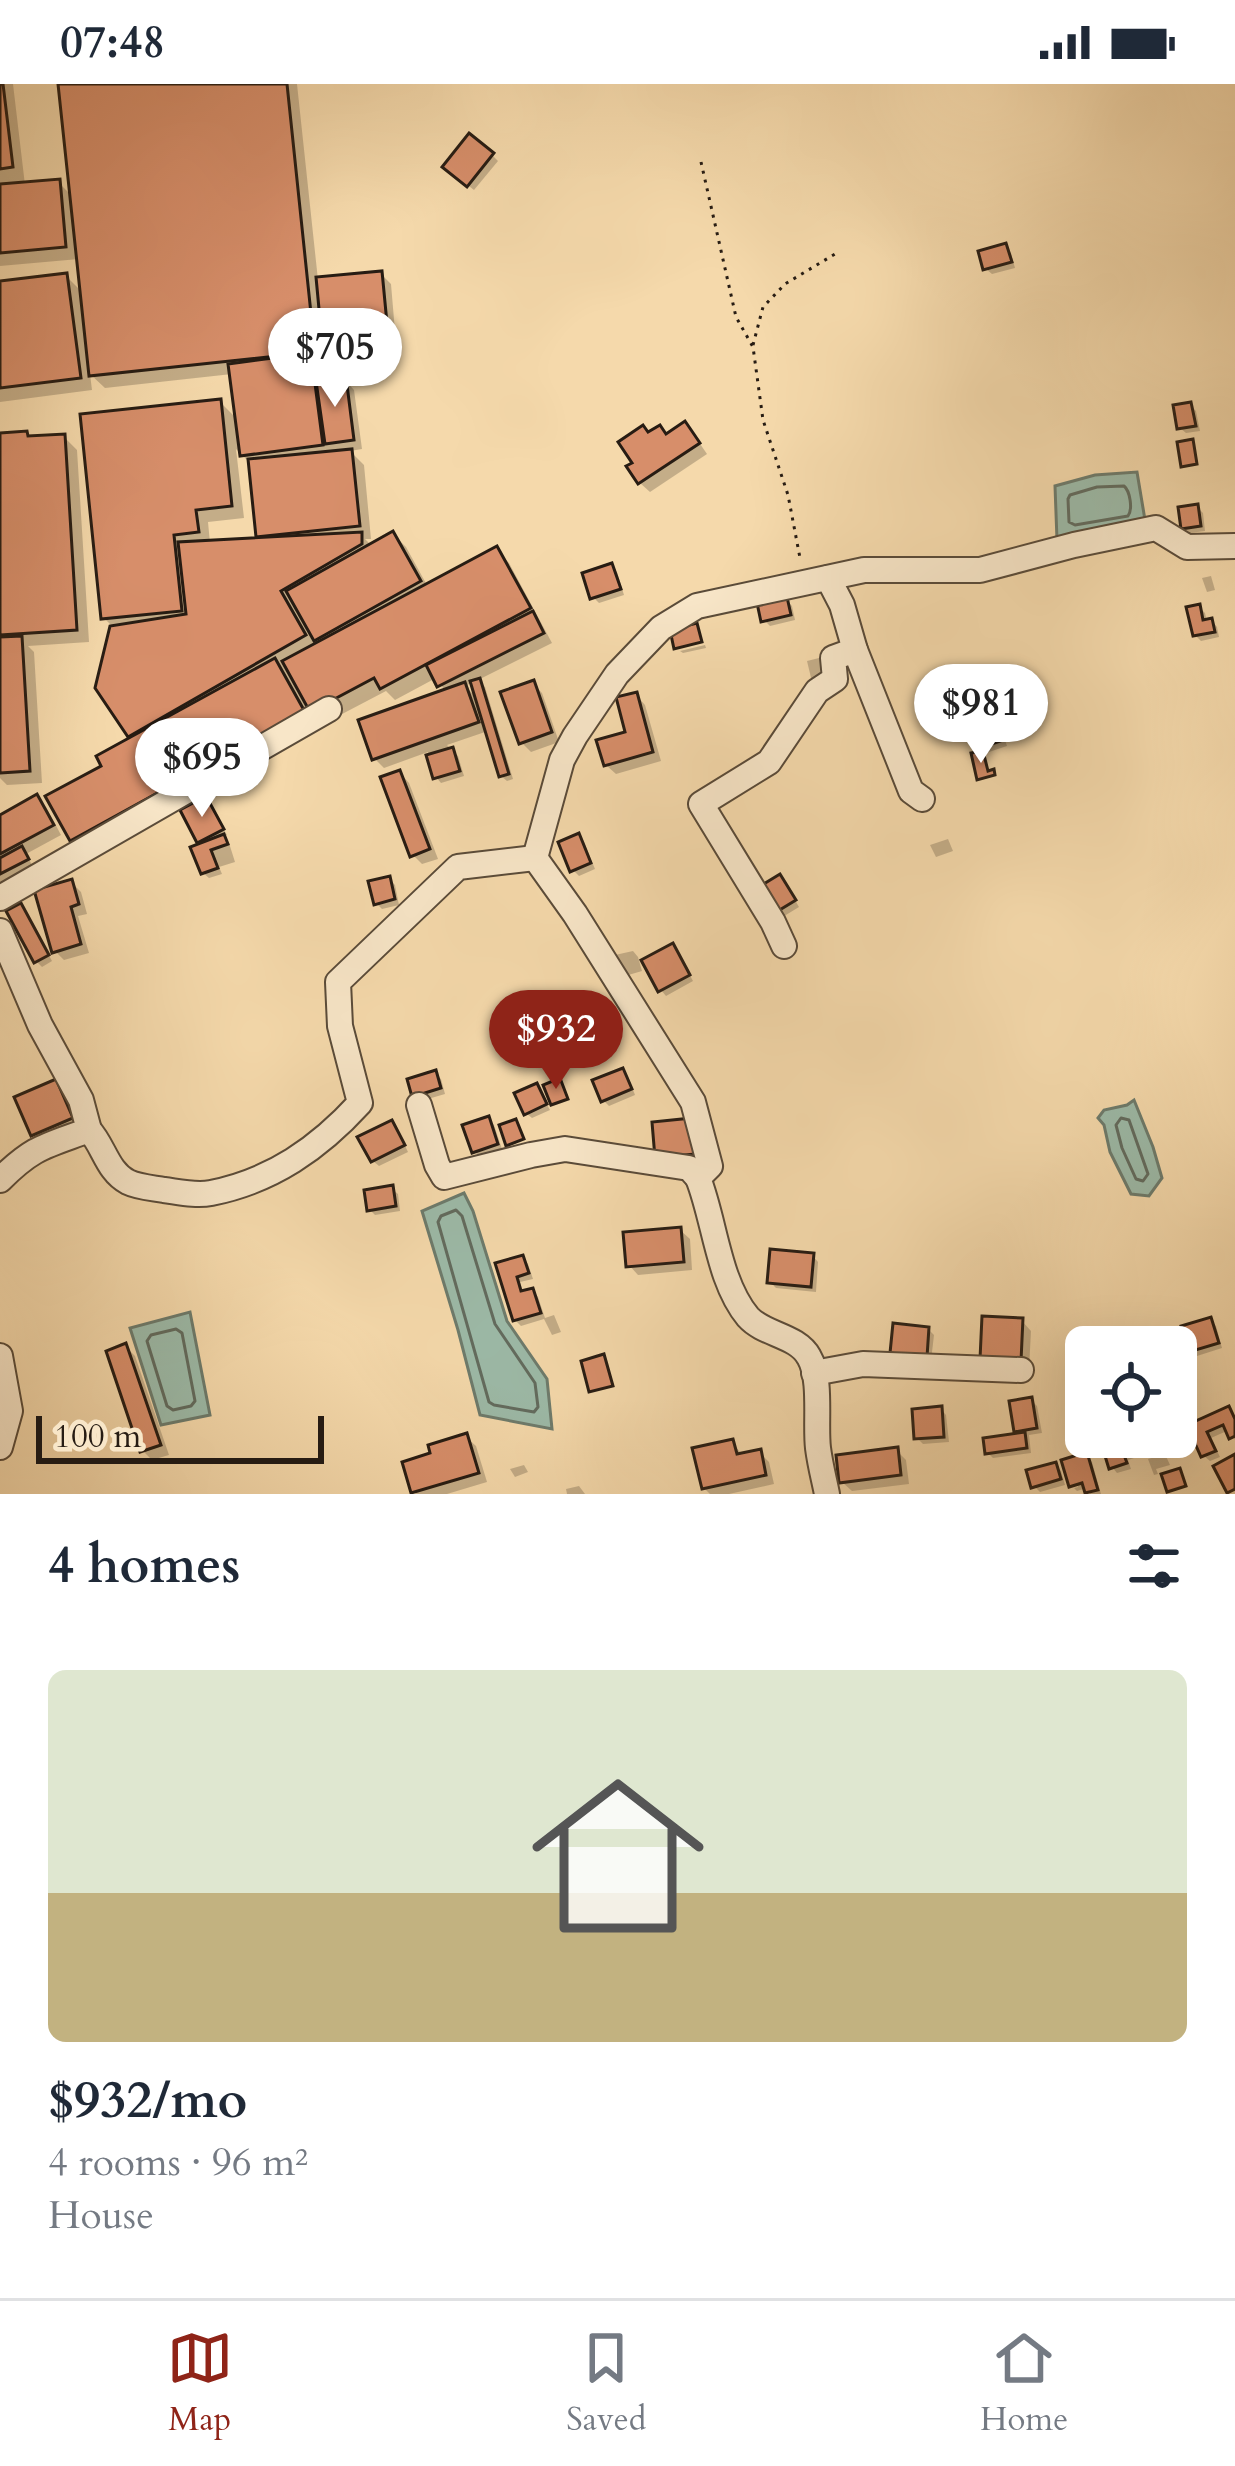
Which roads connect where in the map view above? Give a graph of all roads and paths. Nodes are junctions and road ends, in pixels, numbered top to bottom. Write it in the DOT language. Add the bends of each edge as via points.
graph roads {
  1 [pos="700,162"];
  2 [pos="835,254"];
  3 [pos="753,347"];
  4 [pos="1235,546"];
  5 [pos="817,581"];
  6 [pos="855,650"];
  7 [pos="328,709"];
  8 [pos="922,799"];
  9 [pos="535,858"];
  10 [pos="0,898"];
  11 [pos="0,931"];
  12 [pos="784,946"];
  13 [pos="419,1105"];
  14 [pos="89,1130"];
  15 [pos="698,1178"];
  16 [pos="0,1180"];
  17 [pos="0,1356"];
  18 [pos="1021,1370"];
  19 [pos="814,1373"];
  20 [pos="0,1447"];
  21 [pos="827,1494"];
  1 -- 3 [label="path" via="736,317"];
  2 -- 3 [label="path" via="763,307"];
  3 -- 5 [label="path" via="763,420"];
  4 -- 5 [label="street" via="1187,547 1156,528 980,571 864,570"];
  5 -- 6 [label="street" via="842,605"];
  5 -- 9 [label="street" via="697,606 661,628 575,736"];
  6 -- 8 [label="street" via="910,790"];
  6 -- 12 [label="street" via="833,658 835,679 817,691 770,762 701,805"];
  7 -- 10 [label="street"];
  9 -- 14 [label="street" via="458,867 338,982 360,1103 299,1159 207,1194 178,1192 128,1182"];
  9 -- 15 [label="street" via="693,1102 710,1166"];
  11 -- 14 [label="street"];
  13 -- 15 [label="street" via="444,1177 565,1149 689,1168"];
  14 -- 16 [label="street" via="41,1146"];
  15 -- 19 [label="street" via="738,1302 752,1322 801,1346"];
  17 -- 20 [label="street" via="10,1411"];
  18 -- 19 [label="street" via="863,1364"];
  19 -- 21 [label="street"];
}
